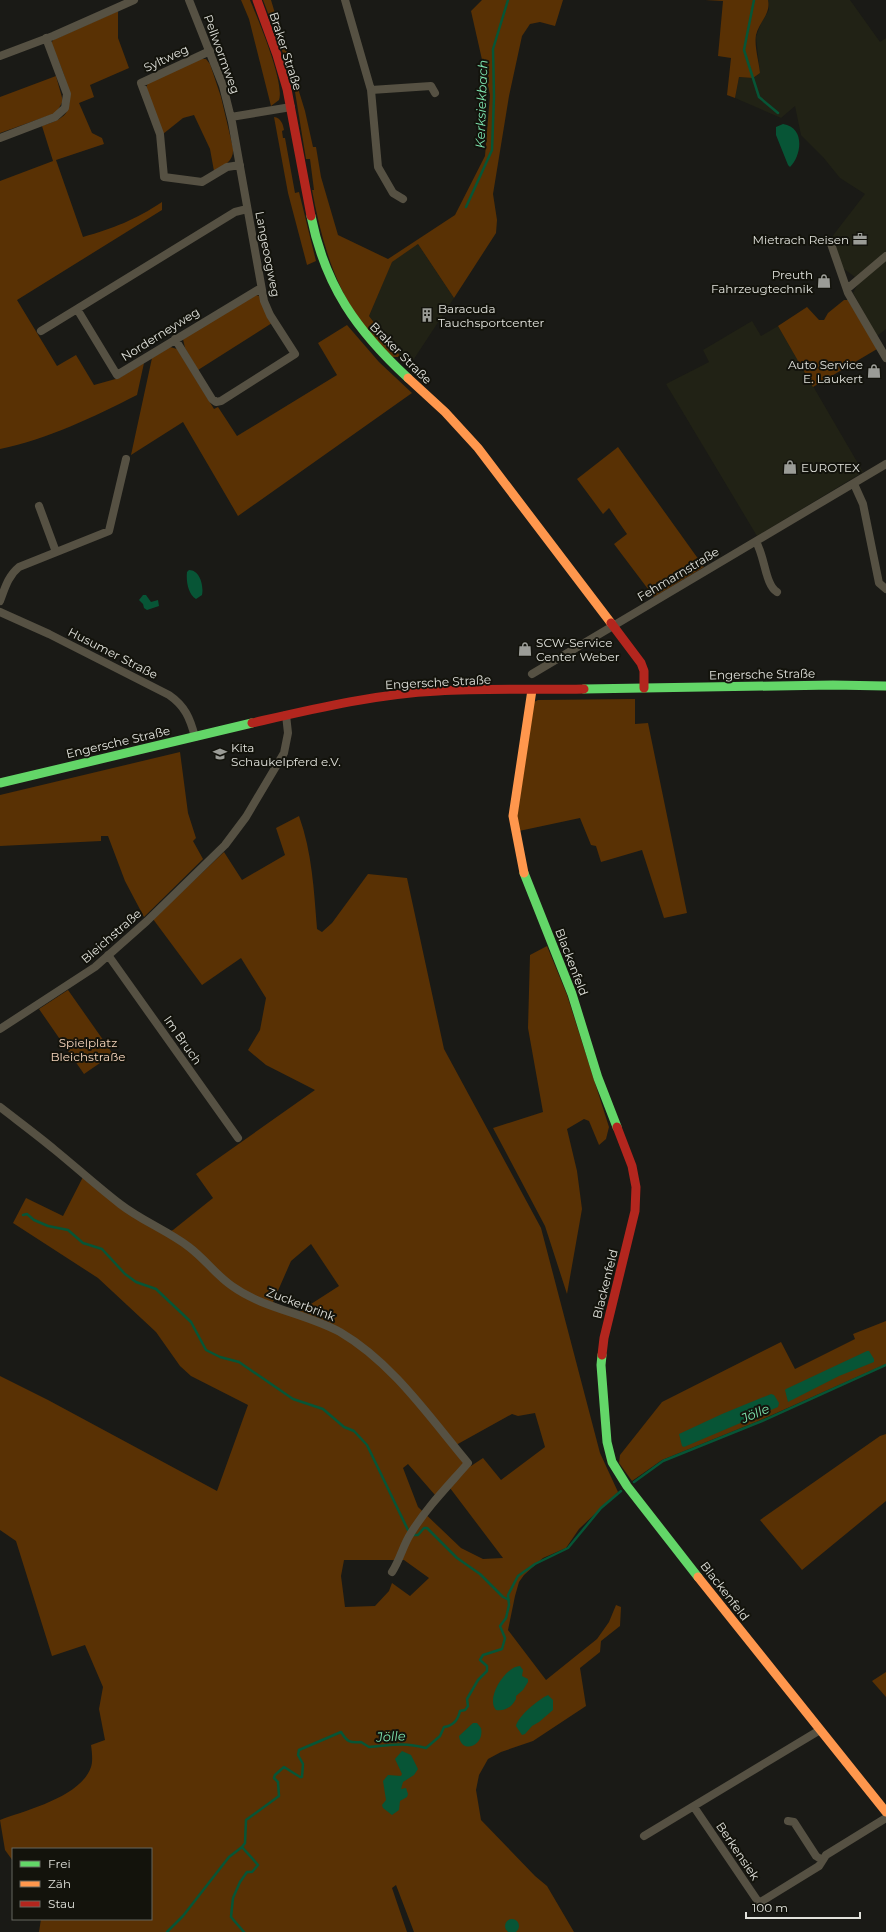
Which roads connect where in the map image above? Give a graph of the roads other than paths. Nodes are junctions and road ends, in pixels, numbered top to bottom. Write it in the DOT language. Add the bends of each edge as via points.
graph roads {
  1 [pos="134,0"];
  2 [pos="189,0"];
  3 [pos="257,0"];
  4 [pos="345,0"];
  5 [pos="46,38"];
  6 [pos="210,51"];
  7 [pos="0,56"];
  8 [pos="371,90"];
  9 [pos="435,93"];
  10 [pos="291,107"];
  11 [pos="231,117"];
  12 [pos="0,138"];
  13 [pos="240,165"];
  14 [pos="403,199"];
  15 [pos="246,209"];
  16 [pos="830,241"];
  17 [pos="886,256"];
  18 [pos="261,288"];
  19 [pos="847,289"];
  20 [pos="77,309"];
  21 [pos="41,331"];
  22 [pos="175,339"];
  23 [pos="886,358"];
  24 [pos="126,458"];
  25 [pos="886,464"];
  26 [pos="854,484"];
  27 [pos="39,506"];
  28 [pos="756,542"];
  29 [pos="56,552"];
  30 [pos="886,590"];
  31 [pos="777,592"];
  32 [pos="0,601"];
  33 [pos="0,612"];
  34 [pos="613,627"];
  35 [pos="532,674"];
  36 [pos="886,686"];
  37 [pos="644,688"];
  38 [pos="532,690"];
  39 [pos="286,715"];
  40 [pos="195,736"];
  41 [pos="0,783"];
  42 [pos="108,956"];
  43 [pos="0,1030"];
  44 [pos="0,1107"];
  45 [pos="238,1138"];
  46 [pos="392,1572"];
  47 [pos="820,1730"];
  48 [pos="694,1807"];
  49 [pos="886,1812"];
  50 [pos="886,1818"];
  51 [pos="788,1822"];
  52 [pos="644,1836"];
  53 [pos="822,1860"];
  1 -- 5 [label="street"];
  2 -- 6 [label="street, Pellwormweg"];
  3 -- 10 [label="main road, Braker Straße" via="278,55"];
  4 -- 8 [label="street"];
  5 -- 7 [label="street"];
  5 -- 12 [label="street" via="67,94 65,108 55,117"];
  6 -- 11 [label="street, Pellwormweg"];
  6 -- 13 [label="street, Syltweg" via="141,83 160,134 164,177 202,182 226,167"];
  8 -- 9 [label="street" via="431,86"];
  8 -- 14 [label="street" via="378,167 393,193"];
  10 -- 11 [label="street"];
  10 -- 34 [label="main road, Braker Straße" via="315,235 334,287 347,309 380,352 466,434"];
  11 -- 13 [label="street, Langeoogweg"];
  13 -- 15 [label="street, Langeoogweg"];
  15 -- 18 [label="street, Langeoogweg"];
  15 -- 20 [label="street" via="235,212"];
  16 -- 19 [label="street"];
  17 -- 19 [label="street"];
  18 -- 22 [label="street, Norderneyweg"];
  18 -- 22 [label="street, Langeoogweg" via="270,315 295,354 221,401 216,402 212,399"];
  19 -- 23 [label="street"];
  20 -- 21 [label="street"];
  20 -- 22 [label="street, Norderneyweg" via="118,375"];
  24 -- 29 [label="street" via="109,531"];
  25 -- 26 [label="street, Fehmarnstraße"];
  26 -- 28 [label="street, Fehmarnstraße"];
  26 -- 30 [label="street" via="863,504 879,583"];
  27 -- 29 [label="street"];
  28 -- 31 [label="street" via="763,556 770,585"];
  28 -- 34 [label="street, Fehmarnstraße"];
  29 -- 32 [label="street" via="19,567 12,573"];
  33 -- 40 [label="street, Husumer Straße" via="60,639 169,695 188,714"];
  34 -- 35 [label="street"];
  34 -- 37 [label="main road, Braker Straße" via="643,667"];
  36 -- 37 [label="main road, Engersche Straße"];
  37 -- 38 [label="main road, Engersche Straße"];
  38 -- 39 [label="main road, Engersche Straße" via="438,691 388,695"];
  38 -- 47 [label="main road, Blackenfeld" via="515,795 513,816 516,838 525,877 567,979 598,1078 632,1166 636,1187 635,1211 604,1338 601,1365 607,1442 611,1458 627,1486"];
  39 -- 40 [label="main road, Engersche Straße"];
  39 -- 42 [label="street, Bleichstraße" via="288,733 284,754 246,817 225,845"];
  40 -- 41 [label="main road, Engersche Straße"];
  42 -- 43 [label="street, Bleichstraße"];
  42 -- 45 [label="street, Im Bruch"];
  44 -- 46 [label="street, Zuckerbrink" via="121,1205 188,1246 231,1285 258,1301 330,1327 356,1342 397,1380 433,1421 468,1463 429,1507 410,1534 399,1562"];
  47 -- 48 [label="street"];
  47 -- 49 [label="main road, Blackenfeld"];
  48 -- 52 [label="street"];
  48 -- 53 [label="street, Berkensiek" via="758,1903 819,1866"];
  50 -- 53 [label="street, Berkensiek"];
  51 -- 53 [label="street" via="794,1822 816,1856"];
}
